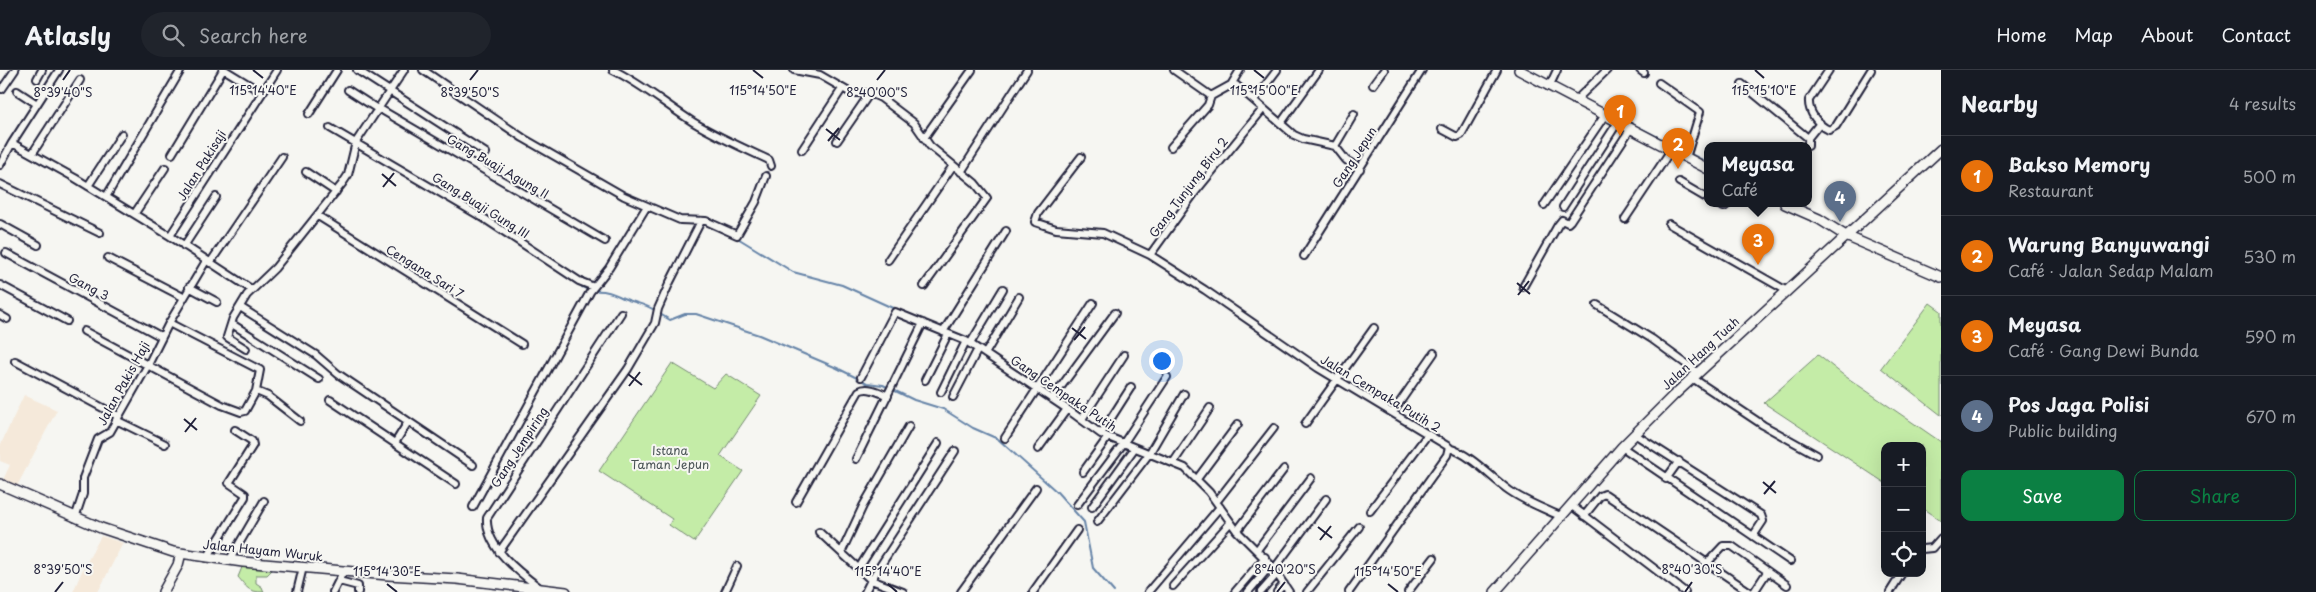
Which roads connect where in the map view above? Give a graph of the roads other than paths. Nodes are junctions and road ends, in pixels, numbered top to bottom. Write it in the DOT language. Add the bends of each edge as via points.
graph roads {
  1 [pos="15,70"];
  2 [pos="42,70"];
  3 [pos="59,70"];
  4 [pos="181,70"];
  5 [pos="225,70"];
  6 [pos="276,70"];
  7 [pos="337,70"];
  8 [pos="357,70"];
  9 [pos="404,70"];
  10 [pos="423,70"];
  11 [pos="613,70"];
  12 [pos="794,70"];
  13 [pos="972,70"];
  14 [pos="1027,70"];
  15 [pos="1174,70"];
  16 [pos="1240,70"];
  17 [pos="1277,70"];
  18 [pos="1320,70"];
  19 [pos="1384,70"];
  20 [pos="1422,70"];
  21 [pos="1497,70"];
  22 [pos="1519,70"];
  23 [pos="1557,70"];
  24 [pos="1607,70"];
  25 [pos="1829,70"];
  26 [pos="1872,70"];
  27 [pos="37,79"];
  28 [pos="80,80"];
  29 [pos="1659,83"];
  30 [pos="1551,84"];
  31 [pos="1742,84"];
  32 [pos="1231,85"];
  33 [pos="1373,85"];
  34 [pos="2,89"];
  35 [pos="842,89"];
  36 [pos="348,90"];
  37 [pos="17,91"];
  38 [pos="261,92"];
  39 [pos="392,92"];
  40 [pos="870,93"];
  41 [pos="1211,96"];
  42 [pos="1577,99"];
  43 [pos="1254,100"];
  44 [pos="37,104"];
  45 [pos="1263,109"];
  46 [pos="380,110"];
  47 [pos="309,114"];
  48 [pos="1354,114"];
  49 [pos="1605,115"];
  50 [pos="1618,122"];
  51 [pos="1280,123"];
  52 [pos="1820,123"];
  53 [pos="330,128"];
  54 [pos="1631,128"];
  55 [pos="1442,129"];
  56 [pos="122,134"];
  57 [pos="924,138"];
  58 [pos="1808,138"];
  59 [pos="837,141"];
  60 [pos="356,142"];
  61 [pos="1808,142"];
  62 [pos="12,143"];
  63 [pos="1335,146"];
  64 [pos="1171,148"];
  65 [pos="1941,149"];
  66 [pos="802,150"];
  67 [pos="1671,150"];
  68 [pos="486,153"];
  69 [pos="32,154"];
  70 [pos="172,154"];
  71 [pos="1688,154"];
  72 [pos="282,157"];
  73 [pos="1081,157"];
  74 [pos="0,165"];
  75 [pos="771,166"];
  76 [pos="1704,166"];
  77 [pos="952,167"];
  78 [pos="165,168"];
  79 [pos="1360,169"];
  80 [pos="306,172"];
  81 [pos="961,172"];
  82 [pos="766,176"];
  83 [pos="1679,182"];
  84 [pos="0,184"];
  85 [pos="88,186"];
  86 [pos="336,192"];
  87 [pos="106,196"];
  88 [pos="216,197"];
  89 [pos="1704,197"];
  90 [pos="1544,204"];
  91 [pos="647,206"];
  92 [pos="1564,207"];
  93 [pos="1791,207"];
  94 [pos="135,213"];
  95 [pos="318,216"];
  96 [pos="1625,219"];
  97 [pos="702,221"];
  98 [pos="0,224"];
  99 [pos="1670,224"];
  100 [pos="1006,231"];
  101 [pos="100,233"];
  102 [pos="170,236"];
  103 [pos="1846,236"];
  104 [pos="605,241"];
  105 [pos="38,245"];
  106 [pos="184,246"];
  107 [pos="6,253"];
  108 [pos="1150,255"];
  109 [pos="1304,256"];
  110 [pos="108,258"];
  111 [pos="888,260"];
  112 [pos="208,262"];
  113 [pos="1941,277"];
  114 [pos="0,285"];
  115 [pos="924,286"];
  116 [pos="1523,286"];
  117 [pos="190,287"];
  118 [pos="251,288"];
  119 [pos="592,289"];
  120 [pos="1003,289"];
  121 [pos="1787,291"];
  122 [pos="183,297"];
  123 [pos="1019,297"];
  124 [pos="217,302"];
  125 [pos="1093,302"];
  126 [pos="1597,305"];
  127 [pos="240,307"];
  128 [pos="621,312"];
  129 [pos="1115,313"];
  130 [pos="67,321"];
  131 [pos="169,323"];
  132 [pos="923,323"];
  133 [pos="232,324"];
  134 [pos="1374,328"];
  135 [pos="84,331"];
  136 [pos="945,333"];
  137 [pos="162,337"];
  138 [pos="968,342"];
  139 [pos="522,344"];
  140 [pos="246,349"];
  141 [pos="978,349"];
  142 [pos="1434,352"];
  143 [pos="985,354"];
  144 [pos="1124,355"];
  145 [pos="15,361"];
  146 [pos="148,365"];
  147 [pos="1694,375"];
  148 [pos="861,376"];
  149 [pos="1167,377"];
  150 [pos="1336,378"];
  151 [pos="319,379"];
  152 [pos="925,380"];
  153 [pos="1131,387"];
  154 [pos="1038,389"];
  155 [pos="256,391"];
  156 [pos="941,392"];
  157 [pos="889,394"];
  158 [pos="1184,394"];
  159 [pos="953,397"];
  160 [pos="1052,399"];
  161 [pos="330,400"];
  162 [pos="1210,408"];
  163 [pos="1067,409"];
  164 [pos="1394,412"];
  165 [pos="117,418"];
  166 [pos="1082,419"];
  167 [pos="300,421"];
  168 [pos="408,422"];
  169 [pos="1238,424"];
  170 [pos="1304,424"];
  171 [pos="909,426"];
  172 [pos="1274,428"];
  173 [pos="235,430"];
  174 [pos="1101,434"];
  175 [pos="1428,434"];
  176 [pos="1636,435"];
  177 [pos="1108,437"];
  178 [pos="1005,438"];
  179 [pos="395,442"];
  180 [pos="938,443"];
  181 [pos="165,444"];
  182 [pos="1123,444"];
  183 [pos="1449,448"];
  184 [pos="1622,448"];
  185 [pos="1038,449"];
  186 [pos="1134,449"];
  187 [pos="956,451"];
  188 [pos="1149,454"];
  189 [pos="1817,455"];
  190 [pos="856,459"];
  191 [pos="1679,461"];
  192 [pos="1174,463"];
  193 [pos="473,465"];
  194 [pos="1284,469"];
  195 [pos="1082,472"];
  196 [pos="1311,478"];
  197 [pos="1198,479"];
  198 [pos="1666,479"];
  199 [pos="0,484"];
  200 [pos="456,484"];
  201 [pos="1036,488"];
  202 [pos="1326,499"];
  203 [pos="264,501"];
  204 [pos="796,502"];
  205 [pos="1218,504"];
  206 [pos="1077,505"];
  207 [pos="473,506"];
  208 [pos="1572,506"];
  209 [pos="1092,507"];
  210 [pos="1370,511"];
  211 [pos="1584,516"];
  212 [pos="1562,517"];
  213 [pos="76,518"];
  214 [pos="1097,522"];
  215 [pos="1230,523"];
  216 [pos="1360,527"];
  217 [pos="1077,530"];
  218 [pos="1237,531"];
  219 [pos="819,532"];
  220 [pos="1753,536"];
  221 [pos="1941,538"];
  222 [pos="1926,549"];
  223 [pos="1257,550"];
  224 [pos="842,551"];
  225 [pos="499,552"];
  226 [pos="182,553"];
  227 [pos="1264,557"];
  228 [pos="207,558"];
  229 [pos="1434,558"];
  230 [pos="228,560"];
  231 [pos="1790,561"];
  232 [pos="1708,562"];
  233 [pos="737,566"];
  234 [pos="303,568"];
  235 [pos="859,568"];
  236 [pos="1274,569"];
  237 [pos="344,570"];
  238 [pos="1767,572"];
  239 [pos="1899,577"];
  240 [pos="339,580"];
  241 [pos="871,580"];
  242 [pos="1284,584"];
  243 [pos="1786,585"];
  244 [pos="1173,586"];
  245 [pos="541,588"];
  246 [pos="163,592"];
  247 [pos="297,592"];
  248 [pos="333,592"];
  249 [pos="358,592"];
  250 [pos="566,592"];
  251 [pos="725,592"];
  252 [pos="865,592"];
  253 [pos="902,592"];
  254 [pos="961,592"];
  255 [pos="1033,592"];
  256 [pos="1148,592"];
  257 [pos="1235,592"];
  258 [pos="1248,592"];
  259 [pos="1261,592"];
  260 [pos="1278,592"];
  261 [pos="1289,592"];
  262 [pos="1307,592"];
  263 [pos="1349,592"];
  264 [pos="1408,592"];
  265 [pos="1495,592"];
  266 [pos="1685,592"];
  267 [pos="1752,592"];
  268 [pos="1890,592"];
  1 -- 34 [label="street"];
  2 -- 27 [label="street"];
  3 -- 44 [label="street"];
  4 -- 87 [label="street"];
  5 -- 38 [label="street"];
  5 -- 70 [label="street"];
  6 -- 38 [label="street, Jalan Pakisaji"];
  7 -- 47 [label="street"];
  8 -- 39 [label="street"];
  9 -- 39 [label="street"];
  10 -- 91 [label="street" via="523,138 594,180"];
  11 -- 75 [label="street" via="634,80 706,129 745,151 769,160"];
  12 -- 35 [label="street" via="820,75"];
  13 -- 57 [label="street"];
  14 -- 81 [label="street"];
  15 -- 41 [label="street"];
  16 -- 32 [label="street"];
  17 -- 43 [label="street"];
  18 -- 51 [label="street"];
  19 -- 33 [label="street"];
  20 -- 79 [label="street, Gang Jepun"];
  21 -- 55 [label="street" via="1461,135 1457,137"];
  22 -- 30 [label="main road"];
  23 -- 30 [label="street"];
  24 -- 42 [label="street"];
  25 -- 52 [label="street" via="1809,100 1812,114"];
  26 -- 52 [label="street" via="1836,126 1830,130"];
  28 -- 69 [label="street"];
  29 -- 71 [label="street" via="1700,112"];
  30 -- 42 [label="main road"];
  31 -- 58 [label="street"];
  32 -- 41 [label="street"];
  32 -- 43 [label="street"];
  35 -- 40 [label="street" via="851,93"];
  35 -- 66 [label="street"];
  36 -- 46 [label="street, Gang Buaji Agung II"];
  37 -- 44 [label="street"];
  38 -- 102 [label="street, Jalan Pakisaji"];
  39 -- 46 [label="street"];
  39 -- 68 [label="street"];
  40 -- 57 [label="street" via="907,117"];
  40 -- 59 [label="street"];
  41 -- 64 [label="street" via="1208,105"];
  42 -- 49 [label="main road"];
  43 -- 45 [label="street"];
  44 -- 62 [label="street"];
  45 -- 51 [label="street"];
  45 -- 108 [label="street, Gang Tunjung Biru 2" via="1196,191"];
  46 -- 60 [label="street"];
  46 -- 104 [label="street, Gang Buaji Agung II"];
  48 -- 63 [label="street"];
  49 -- 50 [label="main road"];
  49 -- 90 [label="street"];
  50 -- 54 [label="main road"];
  50 -- 92 [label="street"];
  51 -- 63 [label="street" via="1303,139"];
  52 -- 58 [label="street"];
  53 -- 60 [label="street, Gang Buaji Gung III"];
  54 -- 67 [label="main road"];
  54 -- 116 [label="street" via="1570,221 1562,220 1558,224"];
  56 -- 85 [label="street"];
  57 -- 77 [label="street"];
  58 -- 61 [label="street"];
  60 -- 86 [label="street" via="348,175"];
  60 -- 119 [label="street, Gang Buaji Gung III" via="485,219"];
  63 -- 79 [label="street" via="1346,160"];
  65 -- 103 [label="main road, Jalan Hang Tuah"];
  67 -- 71 [label="main road"];
  67 -- 96 [label="street"];
  69 -- 74 [label="street" via="12,143"];
  69 -- 85 [label="street"];
  71 -- 76 [label="main road"];
  72 -- 112 [label="street, Jalan Pakis Haji"];
  73 -- 108 [label="street, Jalan Cempaka Putih 2" via="1038,213 1035,222 1056,229 1103,233"];
  77 -- 81 [label="street"];
  77 -- 111 [label="street"];
  78 -- 94 [label="street"];
  79 -- 109 [label="street, Gang Jepun"];
  80 -- 86 [label="street"];
  81 -- 115 [label="street" via="987,198"];
  82 -- 97 [label="street" via="737,235"];
  83 -- 89 [label="street"];
  84 -- 101 [label="street"];
  85 -- 87 [label="street"];
  86 -- 95 [label="street"];
  87 -- 94 [label="street"];
  88 -- 106 [label="street"];
  91 -- 97 [label="street" via="680,220"];
  91 -- 119 [label="street" via="609,268"];
  93 -- 103 [label="main road"];
  94 -- 102 [label="street"];
  95 -- 118 [label="street" via="275,268"];
  95 -- 139 [label="street, Cengana Sari 7"];
  97 -- 225 [label="street" via="657,312 655,323 628,369"];
  98 -- 105 [label="street"];
  99 -- 121 [label="street"];
  100 -- 136 [label="street"];
  102 -- 106 [label="street"];
  103 -- 113 [label="main road"];
  103 -- 121 [label="main road, Jalan Hang Tuah"];
  106 -- 112 [label="street"];
  107 -- 137 [label="street, Gang 3"];
  108 -- 150 [label="street, Jalan Cempaka Putih 2"];
  110 -- 122 [label="street"];
  112 -- 117 [label="street, Jalan Pakis Haji"];
  112 -- 118 [label="street"];
  114 -- 130 [label="street"];
  117 -- 122 [label="street, Jalan Pakis Haji"];
  117 -- 124 [label="street"];
  118 -- 127 [label="street"];
  119 -- 207 [label="street"];
  120 -- 138 [label="street"];
  121 -- 147 [label="main road, Jalan Hang Tuah"];
  122 -- 131 [label="street, Jalan Pakis Haji"];
  123 -- 143 [label="street"];
  125 -- 154 [label="street"];
  126 -- 147 [label="street" via="1652,339"];
  127 -- 133 [label="street"];
  127 -- 168 [label="street" via="316,355"];
  128 -- 225 [label="street, Gang Jempiring" via="487,518"];
  129 -- 160 [label="street"];
  131 -- 137 [label="street, Jalan Pakis Haji"];
  131 -- 155 [label="street" via="260,370"];
  132 -- 136 [label="street, Gang Cempaka Putih"];
  132 -- 148 [label="street, Gang Cempaka Putih" via="895,312"];
  132 -- 157 [label="street"];
  133 -- 140 [label="street" via="227,337"];
  133 -- 151 [label="street"];
  134 -- 150 [label="street"];
  135 -- 146 [label="street"];
  136 -- 138 [label="street, Gang Cempaka Putih"];
  136 -- 152 [label="street"];
  137 -- 146 [label="street, Jalan Pakis Haji"];
  138 -- 141 [label="street, Gang Cempaka Putih"];
  138 -- 156 [label="street"];
  141 -- 143 [label="street, Gang Cempaka Putih"];
  141 -- 159 [label="street"];
  142 -- 164 [label="street"];
  143 -- 154 [label="street, Gang Cempaka Putih"];
  144 -- 166 [label="street"];
  145 -- 165 [label="street"];
  146 -- 155 [label="street" via="222,406 243,412"];
  146 -- 165 [label="street, Jalan Pakis Haji"];
  147 -- 176 [label="main road, Jalan Hang Tuah"];
  147 -- 189 [label="street" via="1763,425"];
  149 -- 182 [label="street"];
  150 -- 164 [label="street, Jalan Cempaka Putih 2"];
  150 -- 170 [label="street"];
  153 -- 174 [label="street"];
  154 -- 160 [label="street, Gang Cempaka Putih"];
  154 -- 178 [label="street"];
  155 -- 167 [label="street" via="268,396"];
  157 -- 190 [label="street"];
  157 -- 204 [label="street" via="864,388 858,391"];
  158 -- 188 [label="street"];
  160 -- 163 [label="street, Gang Cempaka Putih"];
  161 -- 179 [label="street"];
  162 -- 192 [label="street"];
  163 -- 166 [label="street, Gang Cempaka Putih"];
  163 -- 185 [label="street"];
  164 -- 175 [label="street, Jalan Cempaka Putih 2"];
  165 -- 181 [label="street"];
  165 -- 213 [label="street, Jalan Pakis Haji" via="108,433 100,437 88,461"];
  166 -- 174 [label="street, Gang Cempaka Putih"];
  168 -- 179 [label="street"];
  168 -- 193 [label="street"];
  169 -- 197 [label="street"];
  171 -- 224 [label="street" via="863,506"];
  172 -- 205 [label="street"];
  173 -- 228 [label="street" via="253,445 229,483 246,497"];
  174 -- 177 [label="street, Gang Cempaka Putih"];
  175 -- 183 [label="street, Jalan Cempaka Putih 2"];
  175 -- 210 [label="street"];
  176 -- 184 [label="main road, Jalan Hang Tuah"];
  176 -- 191 [label="street"];
  177 -- 182 [label="street, Gang Cempaka Putih"];
  177 -- 195 [label="street"];
  179 -- 200 [label="street"];
  180 -- 235 [label="street"];
  182 -- 186 [label="street, Gang Cempaka Putih"];
  182 -- 206 [label="street"];
  183 -- 212 [label="street" via="1483,468 1508,490"];
  183 -- 263 [label="street, Jalan Cempaka Putih 2"];
  184 -- 198 [label="street"];
  184 -- 208 [label="main road, Jalan Hang Tuah"];
  186 -- 188 [label="street, Gang Cempaka Putih"];
  186 -- 209 [label="street"];
  187 -- 241 [label="street"];
  188 -- 192 [label="street, Gang Cempaka Putih"];
  188 -- 214 [label="street"];
  191 -- 198 [label="street"];
  191 -- 220 [label="street" via="1761,515 1763,521"];
  192 -- 197 [label="street, Gang Cempaka Putih"];
  194 -- 218 [label="street"];
  196 -- 223 [label="street"];
  197 -- 205 [label="street, Gang Cempaka Putih"];
  198 -- 220 [label="street"];
  199 -- 213 [label="main road, Jalan Hayam Wuruk"];
  201 -- 254 [label="street"];
  202 -- 236 [label="street"];
  203 -- 230 [label="street"];
  205 -- 215 [label="street, Gang Cempaka Putih"];
  205 -- 256 [label="street"];
  208 -- 211 [label="street"];
  208 -- 212 [label="main road, Jalan Hang Tuah"];
  211 -- 232 [label="street" via="1605,494"];
  211 -- 266 [label="street"];
  212 -- 265 [label="main road, Jalan Hang Tuah"];
  213 -- 226 [label="main road, Jalan Hayam Wuruk" via="130,539"];
  215 -- 218 [label="street, Gang Cempaka Putih"];
  215 -- 244 [label="street"];
  216 -- 262 [label="street"];
  217 -- 255 [label="street"];
  218 -- 223 [label="street, Gang Cempaka Putih"];
  219 -- 224 [label="street"];
  220 -- 231 [label="street"];
  221 -- 222 [label="street" via="1932,548"];
  223 -- 227 [label="street, Gang Cempaka Putih"];
  224 -- 235 [label="street"];
  225 -- 245 [label="street, Gang Jempiring"];
  226 -- 228 [label="main road, Jalan Hayam Wuruk"];
  226 -- 246 [label="main road"];
  227 -- 236 [label="street, Gang Cempaka Putih"];
  227 -- 257 [label="street"];
  228 -- 230 [label="main road, Jalan Hayam Wuruk"];
  229 -- 264 [label="street"];
  230 -- 234 [label="main road, Jalan Hayam Wuruk"];
  232 -- 238 [label="street" via="1720,548 1728,545"];
  232 -- 267 [label="street"];
  233 -- 251 [label="street"];
  234 -- 237 [label="main road, Jalan Hayam Wuruk"];
  234 -- 247 [label="street"];
  235 -- 241 [label="street"];
  236 -- 242 [label="street, Gang Cempaka Putih"];
  236 -- 258 [label="street"];
  236 -- 259 [label="street"];
  237 -- 240 [label="street"];
  237 -- 245 [label="main road, Jalan Hayam Wuruk"];
  238 -- 243 [label="street"];
  238 -- 267 [label="street"];
  239 -- 268 [label="street"];
  240 -- 248 [label="street"];
  240 -- 249 [label="street" via="358,586"];
  241 -- 252 [label="street"];
  241 -- 253 [label="street"];
  242 -- 260 [label="street"];
  242 -- 261 [label="street, Gang Cempaka Putih"];
  245 -- 250 [label="main road, Jalan Hayam Wuruk"];
}
